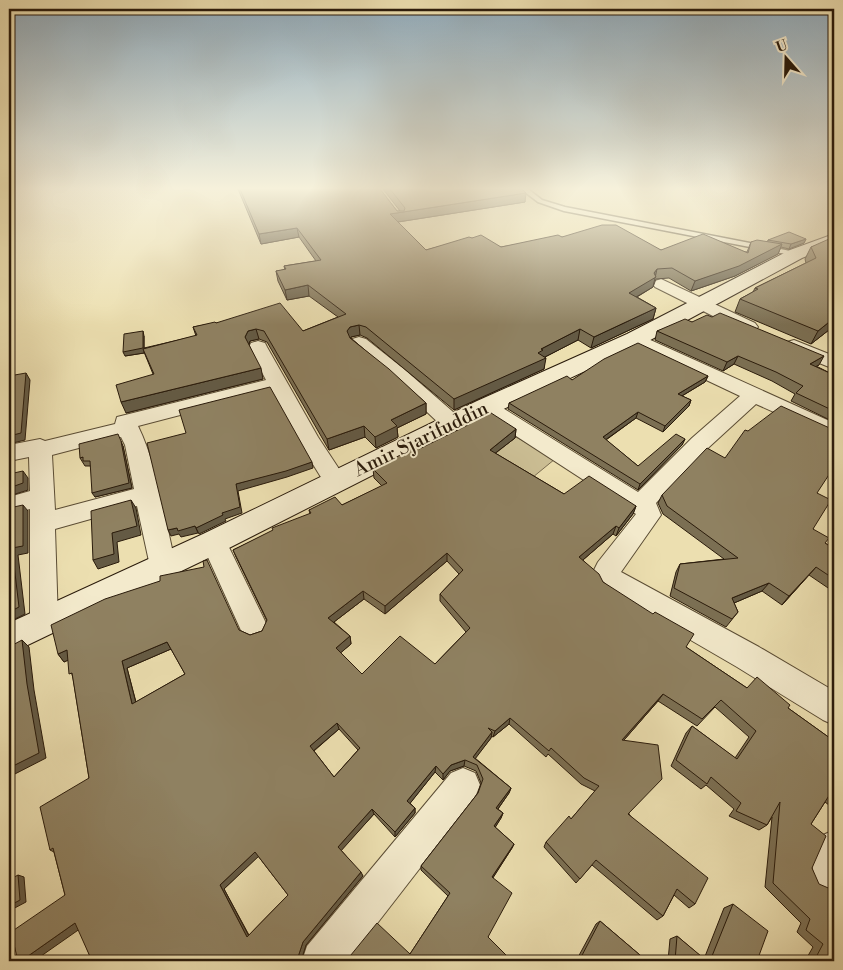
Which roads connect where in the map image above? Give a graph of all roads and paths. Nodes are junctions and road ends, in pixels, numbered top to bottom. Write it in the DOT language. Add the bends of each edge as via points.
graph roads {
  1 [pos="694,234"];
  2 [pos="834,239"];
  3 [pos="796,254"];
  4 [pos="661,284"];
  5 [pos="701,304"];
  6 [pos="762,332"];
  7 [pos="635,339"];
  8 [pos="780,340"];
  9 [pos="359,343"];
  10 [pos="258,347"];
  11 [pos="834,363"];
  12 [pos="279,383"];
  13 [pos="753,395"];
  14 [pos="486,407"];
  15 [pos="452,423"];
  16 [pos="126,428"];
  17 [pos="834,432"];
  18 [pos="40,450"];
  19 [pos="9,453"];
  20 [pos="335,481"];
  21 [pos="148,494"];
  22 [pos="640,505"];
  23 [pos="9,506"];
  24 [pos="42,510"];
  25 [pos="214,542"];
  26 [pos="163,566"];
  27 [pos="44,622"];
  28 [pos="254,628"];
  29 [pos="9,639"];
  30 [pos="834,709"];
  31 [pos="463,785"];
  32 [pos="322,961"];
  1 -- 3 [label="lane"];
  2 -- 3 [label="main road, Amir Sjarifuddin"];
  3 -- 5 [label="main road, Amir Sjarifuddin"];
  4 -- 5 [label="street"];
  5 -- 6 [label="street"];
  5 -- 7 [label="main road, Amir Sjarifuddin"];
  7 -- 13 [label="street"];
  7 -- 14 [label="main road, Amir Sjarifuddin"];
  8 -- 11 [label="street"];
  9 -- 15 [label="street"];
  10 -- 12 [label="street"];
  12 -- 16 [label="street" via="125,422"];
  12 -- 20 [label="street"];
  13 -- 17 [label="street"];
  13 -- 22 [label="street" via="700,443"];
  14 -- 15 [label="main road, Amir Sjarifuddin"];
  14 -- 22 [label="street"];
  15 -- 20 [label="main road, Amir Sjarifuddin"];
  16 -- 18 [label="street"];
  16 -- 21 [label="street" via="136,445"];
  18 -- 19 [label="street" via="40,447"];
  18 -- 24 [label="street"];
  20 -- 25 [label="main road, Amir Sjarifuddin"];
  21 -- 24 [label="street"];
  21 -- 26 [label="street"];
  22 -- 30 [label="street" via="648,510 649,515 607,570 611,580"];
  23 -- 24 [label="street"];
  24 -- 27 [label="street"];
  25 -- 26 [label="main road, Amir Sjarifuddin"];
  25 -- 28 [label="street"];
  26 -- 27 [label="main road, Amir Sjarifuddin"];
  27 -- 29 [label="main road, Amir Sjarifuddin"];
  31 -- 32 [label="street"];
}
